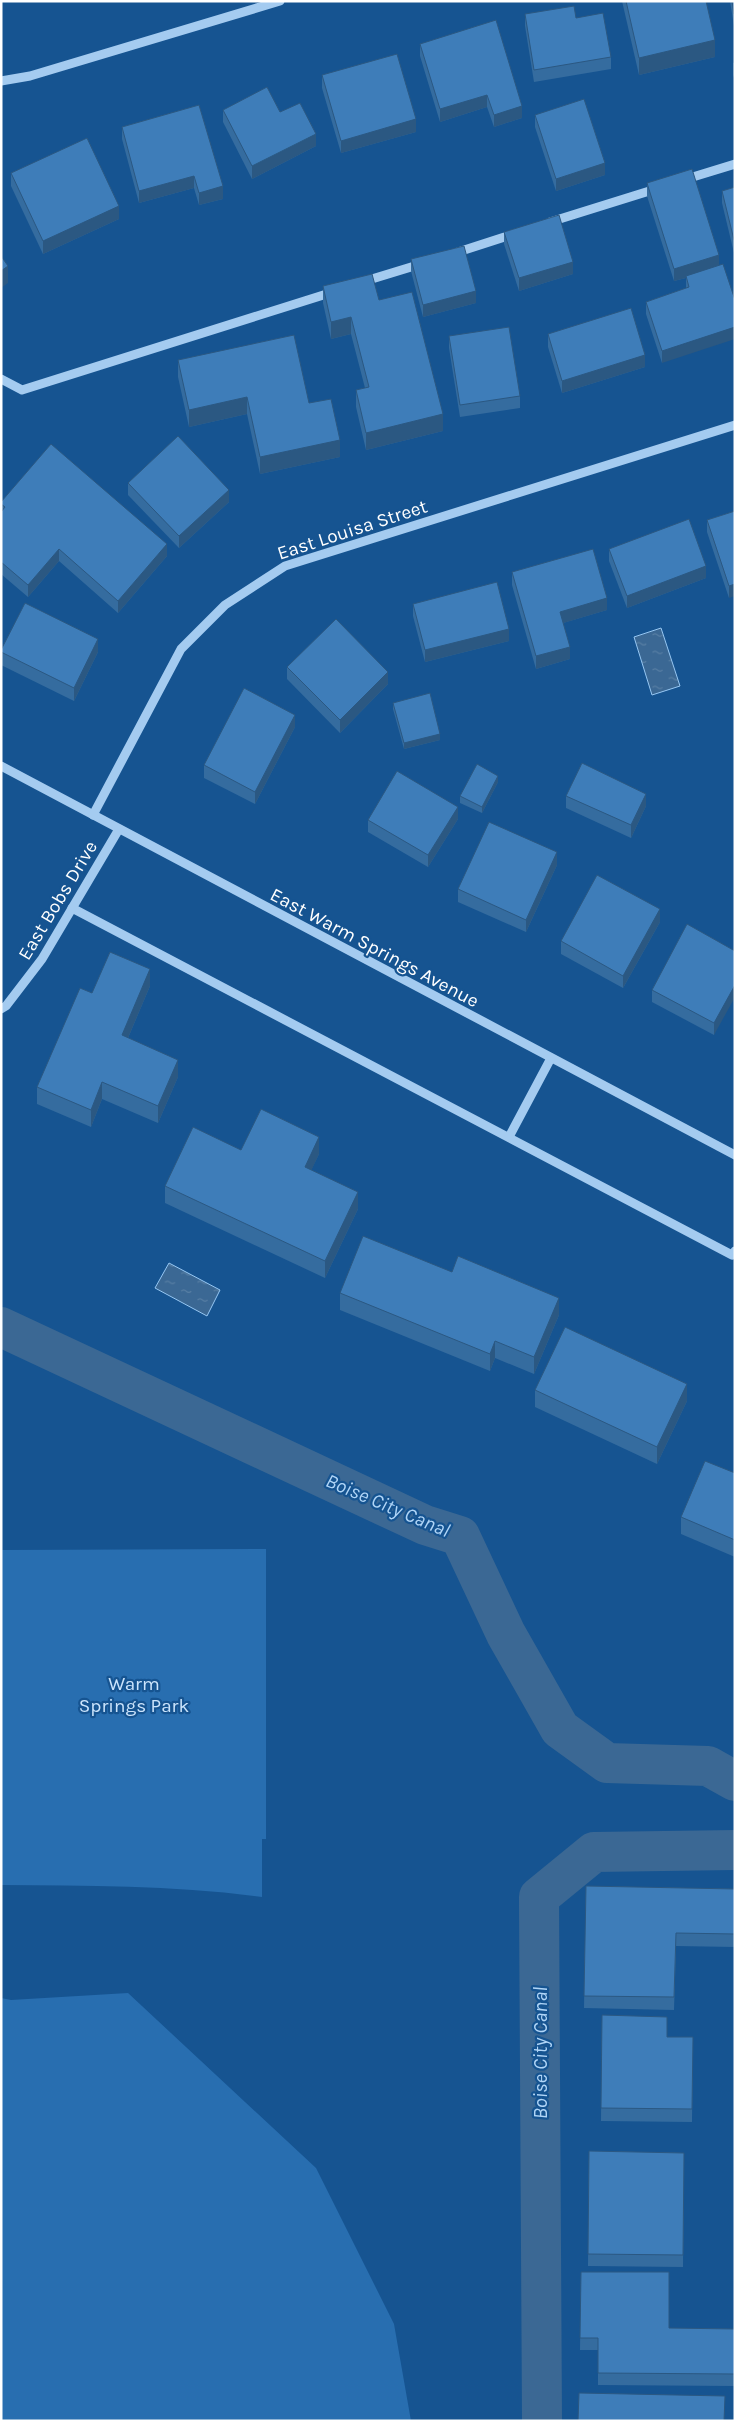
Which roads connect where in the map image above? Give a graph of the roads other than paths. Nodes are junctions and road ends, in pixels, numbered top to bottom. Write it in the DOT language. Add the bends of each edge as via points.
graph roads {
  1 [pos="280,1"];
  2 [pos="1,81"];
  3 [pos="735,164"];
  4 [pos="678,182"];
  5 [pos="668,185"];
  6 [pos="545,224"];
  7 [pos="526,230"];
  8 [pos="450,254"];
  9 [pos="431,260"];
  10 [pos="355,284"];
  11 [pos="345,288"];
  12 [pos="1,379"];
  13 [pos="735,425"];
  14 [pos="1,766"];
  15 [pos="93,815"];
  16 [pos="119,829"];
  17 [pos="72,908"];
  18 [pos="1,1009"];
  19 [pos="551,1058"];
  20 [pos="509,1137"];
  21 [pos="735,1155"];
  22 [pos="735,1251"];
  1 -- 2 [label="street" via="30,76"];
  3 -- 4 [label="street"];
  5 -- 6 [label="street"];
  7 -- 8 [label="street"];
  9 -- 10 [label="street"];
  11 -- 12 [label="street" via="22,390"];
  13 -- 15 [label="street, East Louisa Street" via="284,566 225,605 181,649"];
  14 -- 15 [label="street, East Warm Springs Avenue"];
  15 -- 16 [label="street, East Warm Springs Avenue"];
  16 -- 17 [label="street, East Bobs Drive"];
  16 -- 19 [label="street, East Warm Springs Avenue"];
  17 -- 18 [label="street, East Bobs Drive" via="42,959"];
  17 -- 20 [label="street"];
  19 -- 20 [label="street"];
  19 -- 21 [label="street, East Warm Springs Avenue"];
  20 -- 22 [label="street" via="732,1254"];
}
